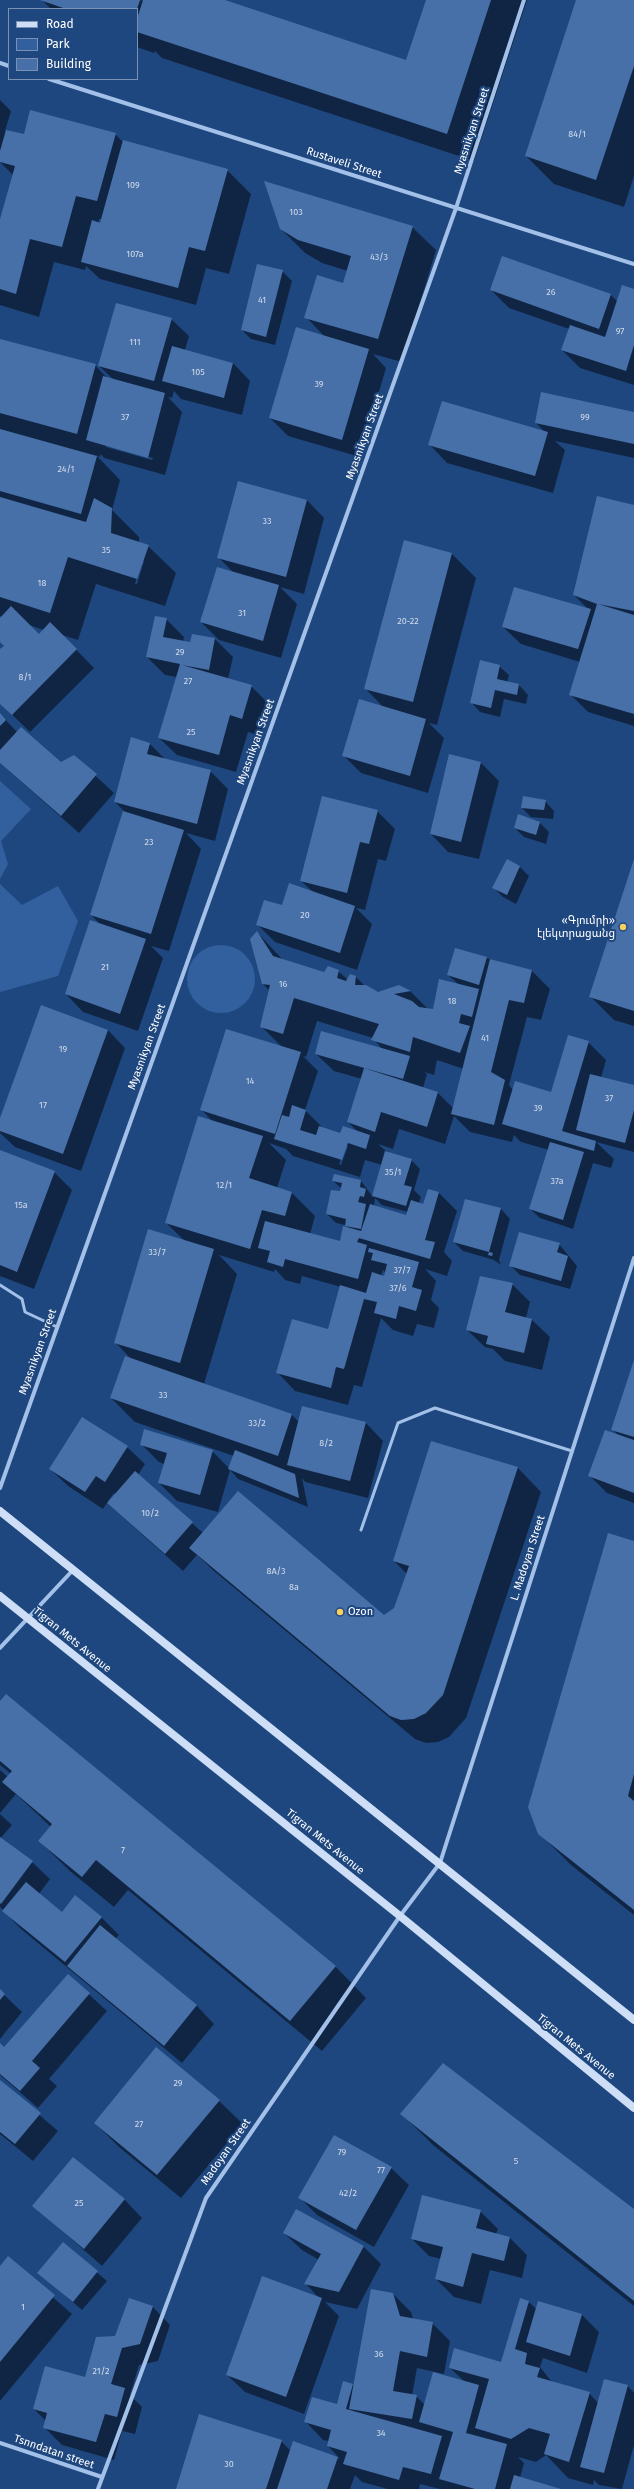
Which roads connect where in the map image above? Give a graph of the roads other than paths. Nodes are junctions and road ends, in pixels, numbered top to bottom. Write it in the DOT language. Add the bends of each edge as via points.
graph roads {
  1 [pos="524,0"];
  2 [pos="52,80"];
  3 [pos="456,208"];
  4 [pos="634,264"];
  5 [pos="634,1258"];
  6 [pos="0,1285"];
  7 [pos="57,1327"];
  8 [pos="572,1451"];
  9 [pos="0,1488"];
  10 [pos="0,1511"];
  11 [pos="361,1530"];
  12 [pos="73,1570"];
  13 [pos="0,1596"];
  14 [pos="27,1618"];
  15 [pos="0,1648"];
  16 [pos="440,1864"];
  17 [pos="400,1916"];
  18 [pos="634,2020"];
  19 [pos="634,2108"];
  20 [pos="0,2443"];
  21 [pos="102,2477"];
  22 [pos="98,2489"];
  1 -- 3 [label="street, Myasnikyan Street"];
  2 -- 3 [label="street, Rustaveli Street"];
  3 -- 4 [label="street, Rustaveli Street"];
  3 -- 7 [label="street, Myasnikyan Street"];
  5 -- 8 [label="street, L. Madoyan Street"];
  6 -- 7 [label="lane" via="22,1299 25,1312"];
  7 -- 9 [label="street, Myasnikyan Street"];
  8 -- 11 [label="lane" via="435,1408 398,1423"];
  8 -- 16 [label="street, L. Madoyan Street"];
  10 -- 12 [label="main road"];
  12 -- 14 [label="street"];
  12 -- 16 [label="main road"];
  13 -- 14 [label="main road, Tigran Mets Avenue"];
  14 -- 15 [label="street"];
  14 -- 17 [label="main road, Tigran Mets Avenue"];
  16 -- 17 [label="street, Madoyan Street"];
  16 -- 18 [label="main road"];
  17 -- 19 [label="main road, Tigran Mets Avenue"];
  17 -- 21 [label="street, Madoyan Street" via="206,2198"];
  20 -- 21 [label="street, Tsnndatan street"];
  21 -- 22 [label="street, Madoyan Street"];
}
